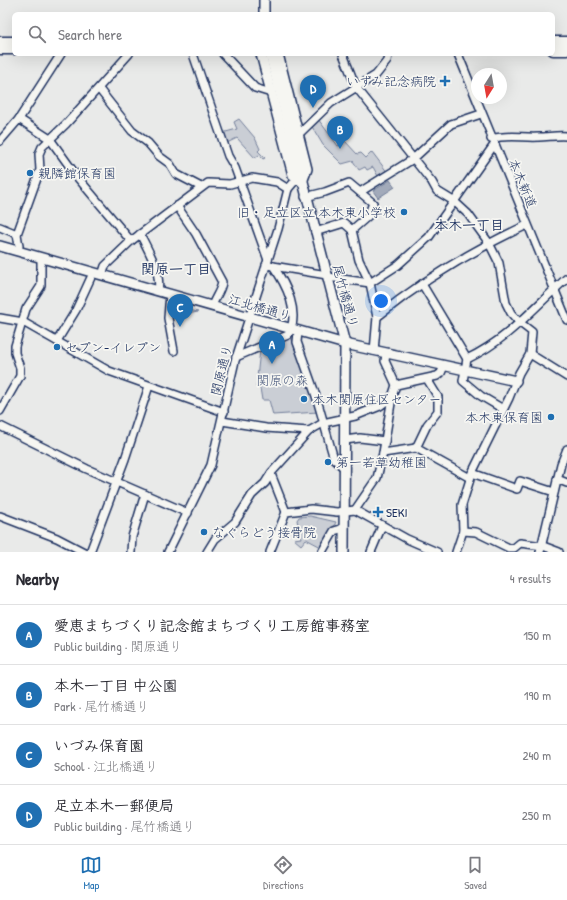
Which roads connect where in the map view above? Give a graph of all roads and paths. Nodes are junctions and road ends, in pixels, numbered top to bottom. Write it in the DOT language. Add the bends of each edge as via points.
graph roads {
  1 [pos="555,42"];
  2 [pos="567,42"];
  3 [pos="0,44"];
  4 [pos="12,44"];
  5 [pos="555,46"];
  6 [pos="567,46"];
  7 [pos="0,49"];
  8 [pos="12,49"];
  9 [pos="555,50"];
  10 [pos="567,50"];
  11 [pos="0,53"];
  12 [pos="12,53"];
  13 [pos="555,54"];
  14 [pos="567,54"];
  15 [pos="60,56"];
  16 [pos="127,56"];
  17 [pos="194,56"];
  18 [pos="225,56"];
  19 [pos="262,56"];
  20 [pos="271,56"];
  21 [pos="279,56"];
  22 [pos="344,56"];
  23 [pos="388,56"];
  24 [pos="459,56"];
  25 [pos="356,87"];
  26 [pos="99,89"];
  27 [pos="271,93"];
  28 [pos="481,114"];
  29 [pos="19,118"];
  30 [pos="299,134"];
  31 [pos="567,136"];
  32 [pos="50,139"];
  33 [pos="0,141"];
  34 [pos="492,142"];
  35 [pos="413,159"];
  36 [pos="300,178"];
  37 [pos="238,180"];
  38 [pos="201,187"];
  39 [pos="288,188"];
  40 [pos="360,192"];
  41 [pos="305,197"];
  42 [pos="455,202"];
  43 [pos="177,206"];
  44 [pos="527,225"];
  45 [pos="0,227"];
  46 [pos="352,230"];
  47 [pos="315,232"];
  48 [pos="17,234"];
  49 [pos="140,234"];
  50 [pos="131,241"];
  51 [pos="489,242"];
  52 [pos="0,246"];
  53 [pos="18,251"];
  54 [pos="41,258"];
  55 [pos="269,264"];
  56 [pos="98,274"];
  57 [pos="327,276"];
  58 [pos="567,278"];
  59 [pos="370,283"];
  60 [pos="422,284"];
  61 [pos="554,289"];
  62 [pos="158,291"];
  63 [pos="170,294"];
  64 [pos="212,306"];
  65 [pos="249,317"];
  66 [pos="0,318"];
  67 [pos="377,318"];
  68 [pos="567,320"];
  69 [pos="23,322"];
  70 [pos="521,323"];
  71 [pos="295,331"];
  72 [pos="57,341"];
  73 [pos="345,344"];
  74 [pos="174,351"];
  75 [pos="374,351"];
  76 [pos="386,354"];
  77 [pos="530,354"];
  78 [pos="236,357"];
  79 [pos="468,359"];
  80 [pos="444,366"];
  81 [pos="465,370"];
  82 [pos="567,377"];
  83 [pos="427,379"];
  84 [pos="516,381"];
  85 [pos="149,386"];
  86 [pos="396,386"];
  87 [pos="392,397"];
  88 [pos="503,410"];
  89 [pos="0,411"];
  90 [pos="224,412"];
  91 [pos="345,418"];
  92 [pos="222,421"];
  93 [pos="323,423"];
  94 [pos="0,426"];
  95 [pos="309,431"];
  96 [pos="345,440"];
  97 [pos="385,441"];
  98 [pos="416,448"];
  99 [pos="567,449"];
  100 [pos="384,453"];
  101 [pos="344,468"];
  102 [pos="271,474"];
  103 [pos="471,476"];
  104 [pos="557,479"];
  105 [pos="117,481"];
  106 [pos="567,483"];
  107 [pos="554,492"];
  108 [pos="145,494"];
  109 [pos="355,510"];
  110 [pos="286,512"];
  111 [pos="344,512"];
  112 [pos="188,513"];
  113 [pos="0,516"];
  114 [pos="382,526"];
  115 [pos="344,528"];
  116 [pos="463,531"];
  117 [pos="540,549"];
  118 [pos="84,552"];
  119 [pos="90,552"];
  120 [pos="130,552"];
  121 [pos="168,552"];
  122 [pos="207,552"];
  123 [pos="270,552"];
  124 [pos="322,552"];
  125 [pos="344,552"];
  126 [pos="371,552"];
  127 [pos="437,552"];
  128 [pos="456,552"];
  129 [pos="559,552"];
  1 -- 2 [label="highway"];
  3 -- 4 [label="highway"];
  5 -- 6 [label="main road"];
  7 -- 8 [label="highway"];
  9 -- 10 [label="highway"];
  11 -- 12 [label="main road"];
  13 -- 14 [label="main road"];
  15 -- 29 [label="street"];
  16 -- 26 [label="street"];
  17 -- 37 [label="street" via="225,150"];
  18 -- 27 [label="street" via="255,88"];
  19 -- 27 [label="main road"];
  20 -- 36 [label="main road, 尾竹橋通り"];
  21 -- 30 [label="main road"];
  22 -- 25 [label="street"];
  23 -- 25 [label="street" via="388,61 376,75"];
  24 -- 28 [label="street, 本木新道"];
  25 -- 30 [label="street" via="331,103"];
  25 -- 35 [label="street"];
  26 -- 32 [label="street"];
  26 -- 38 [label="street" via="132,131 170,164 176,174"];
  27 -- 36 [label="main road" via="293,175"];
  28 -- 34 [label="street, 本木新道"];
  28 -- 35 [label="street" via="451,124"];
  29 -- 32 [label="street"];
  29 -- 33 [label="street"];
  30 -- 36 [label="main road" via="307,169"];
  31 -- 34 [label="street" via="501,136"];
  32 -- 48 [label="street" via="39,154 40,170"];
  32 -- 50 [label="street" via="78,178"];
  34 -- 42 [label="street"];
  34 -- 44 [label="street, 本木新道"];
  35 -- 40 [label="street"];
  35 -- 42 [label="street" via="437,191"];
  36 -- 39 [label="street"];
  36 -- 41 [label="main road, 尾竹橋通り"];
  37 -- 38 [label="street" via="224,184 208,183"];
  37 -- 39 [label="street" via="252,178 277,182"];
  37 -- 55 [label="street"];
  38 -- 43 [label="street"];
  39 -- 55 [label="street, 関原通り"];
  40 -- 41 [label="street" via="349,183"];
  40 -- 46 [label="street" via="373,203 368,216"];
  41 -- 47 [label="main road, 尾竹橋通り"];
  42 -- 51 [label="street" via="468,214"];
  42 -- 59 [label="street" via="429,237 398,265"];
  43 -- 49 [label="street"];
  43 -- 64 [label="street" via="196,234 222,282 222,289"];
  44 -- 51 [label="street"];
  44 -- 61 [label="street, 本木新道"];
  45 -- 48 [label="street"];
  46 -- 47 [label="street" via="344,223"];
  46 -- 59 [label="street" via="359,260"];
  47 -- 57 [label="main road, 尾竹橋通り"];
  48 -- 53 [label="street"];
  49 -- 50 [label="street"];
  49 -- 62 [label="street" via="159,281"];
  50 -- 56 [label="street"];
  51 -- 60 [label="street"];
  51 -- 70 [label="street" via="499,263 506,303"];
  52 -- 53 [label="main road, 江北橋通り"];
  53 -- 54 [label="main road, 江北橋通り"];
  54 -- 56 [label="main road, 江北橋通り"];
  54 -- 69 [label="street" via="41,286 26,309"];
  55 -- 57 [label="street"];
  55 -- 65 [label="street, 関原通り"];
  55 -- 71 [label="street" via="286,288"];
  56 -- 62 [label="main road, 江北橋通り"];
  56 -- 72 [label="street"];
  57 -- 59 [label="street"];
  57 -- 73 [label="main road, 尾竹橋通り"];
  58 -- 61 [label="street"];
  59 -- 67 [label="street"];
  60 -- 67 [label="street"];
  60 -- 79 [label="street"];
  61 -- 68 [label="street, 本木新道"];
  61 -- 70 [label="street"];
  62 -- 63 [label="main road, 江北橋通り"];
  63 -- 64 [label="main road, 江北橋通り"];
  63 -- 74 [label="street" via="168,318"];
  64 -- 65 [label="main road, 江北橋通り"];
  65 -- 71 [label="main road, 江北橋通り"];
  65 -- 78 [label="street, 関原通り"];
  66 -- 69 [label="street"];
  67 -- 75 [label="street"];
  69 -- 72 [label="street"];
  69 -- 89 [label="street" via="15,346 20,376"];
  70 -- 77 [label="street" via="532,332"];
  70 -- 79 [label="street" via="488,349"];
  71 -- 73 [label="main road, 江北橋通り"];
  71 -- 78 [label="street"];
  71 -- 93 [label="street"];
  72 -- 85 [label="street" via="109,370"];
  73 -- 75 [label="main road, 江北橋通り"];
  73 -- 91 [label="main road, 尾竹橋通り"];
  75 -- 76 [label="main road, 江北橋通り"];
  76 -- 80 [label="main road, 江北橋通り"];
  76 -- 86 [label="street" via="385,361"];
  77 -- 82 [label="street"];
  77 -- 84 [label="street"];
  78 -- 90 [label="street, 関原通り"];
  79 -- 81 [label="street"];
  80 -- 81 [label="main road, 江北橋通り"];
  80 -- 83 [label="street" via="441,373"];
  81 -- 84 [label="main road, 江北橋通り"];
  81 -- 88 [label="street" via="463,381"];
  83 -- 86 [label="street"];
  83 -- 98 [label="street" via="438,397 438,411 427,425"];
  84 -- 88 [label="street"];
  85 -- 90 [label="street"];
  85 -- 105 [label="street"];
  86 -- 87 [label="street"];
  87 -- 91 [label="street" via="380,406"];
  87 -- 97 [label="street"];
  88 -- 103 [label="street"];
  90 -- 92 [label="street, 関原通り"];
  91 -- 93 [label="street"];
  91 -- 96 [label="main road, 尾竹橋通り"];
  92 -- 95 [label="street"];
  92 -- 112 [label="street, 関原通り" via="211,465"];
  93 -- 95 [label="street"];
  93 -- 101 [label="street" via="334,459"];
  94 -- 105 [label="street"];
  95 -- 102 [label="street"];
  96 -- 97 [label="street" via="360,438"];
  96 -- 101 [label="main road, 尾竹橋通り"];
  97 -- 100 [label="street"];
  98 -- 100 [label="street"];
  98 -- 103 [label="street"];
  99 -- 104 [label="street"];
  100 -- 109 [label="street" via="377,478"];
  101 -- 111 [label="main road, 尾竹橋通り"];
  102 -- 110 [label="street"];
  102 -- 122 [label="street" via="252,495 235,522 215,538"];
  103 -- 107 [label="street" via="517,490 520,480"];
  103 -- 116 [label="street" via="462,505"];
  104 -- 106 [label="street"];
  104 -- 107 [label="street"];
  105 -- 108 [label="street"];
  105 -- 119 [label="street"];
  107 -- 117 [label="street"];
  108 -- 112 [label="street"];
  108 -- 120 [label="street"];
  109 -- 111 [label="street"];
  109 -- 114 [label="street"];
  110 -- 111 [label="street" via="311,509"];
  110 -- 123 [label="street"];
  111 -- 115 [label="main road, 尾竹橋通り"];
  112 -- 121 [label="street, 関原通り"];
  113 -- 118 [label="street" via="57,538"];
  114 -- 126 [label="street"];
  114 -- 127 [label="street"];
  115 -- 124 [label="street" via="334,531"];
  115 -- 125 [label="main road, 尾竹橋通り"];
  116 -- 117 [label="street" via="476,532 509,548 514,548 520,543"];
  116 -- 128 [label="street"];
  117 -- 129 [label="street"];
}
